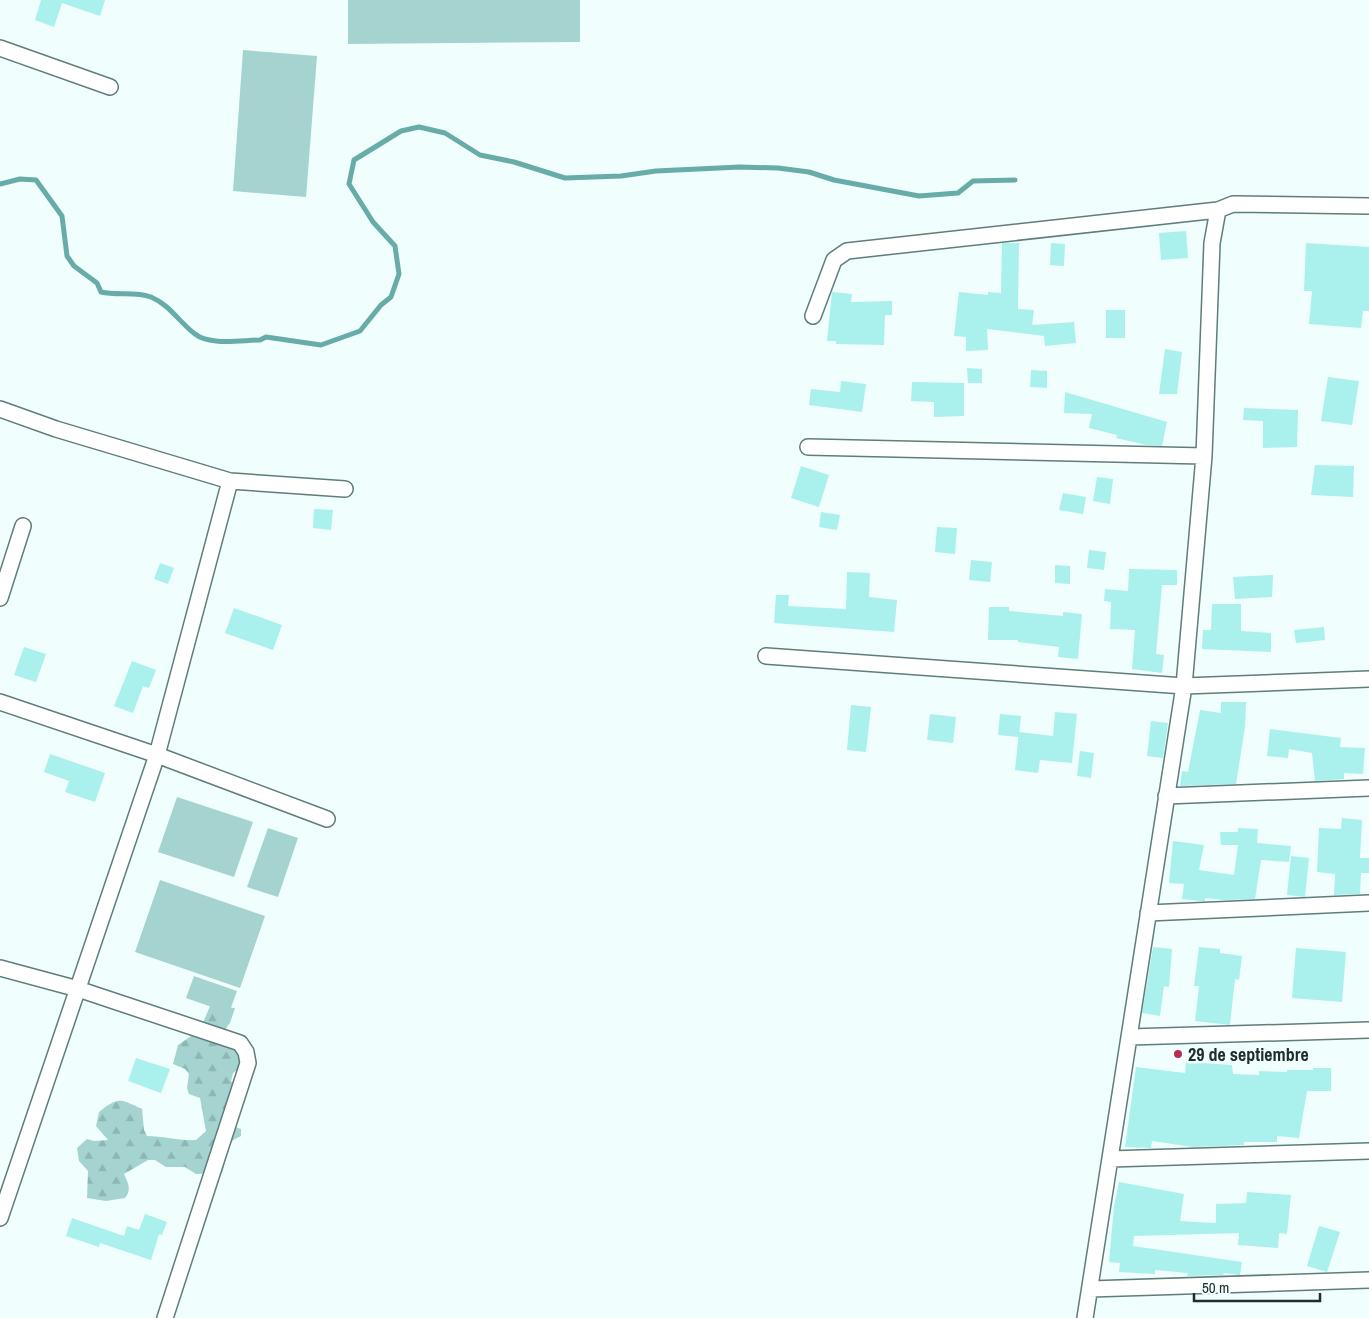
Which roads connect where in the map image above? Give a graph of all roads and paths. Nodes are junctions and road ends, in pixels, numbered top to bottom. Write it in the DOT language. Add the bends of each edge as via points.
graph roads {
  1 [pos="0,48"];
  2 [pos="110,86"];
  3 [pos="1369,206"];
  4 [pos="1218,210"];
  5 [pos="813,316"];
  6 [pos="0,409"];
  7 [pos="808,447"];
  8 [pos="1204,456"];
  9 [pos="230,481"];
  10 [pos="345,489"];
  11 [pos="23,526"];
  12 [pos="0,598"];
  13 [pos="766,656"];
  14 [pos="1369,679"];
  15 [pos="1184,686"];
  16 [pos="0,702"];
  17 [pos="157,755"];
  18 [pos="1369,788"];
  19 [pos="1166,796"];
  20 [pos="327,819"];
  21 [pos="1369,903"];
  22 [pos="1148,913"];
  23 [pos="0,968"];
  24 [pos="78,989"];
  25 [pos="1369,1030"];
  26 [pos="1129,1037"];
  27 [pos="1369,1151"];
  28 [pos="1110,1159"];
  29 [pos="0,1218"];
  30 [pos="1369,1280"];
  31 [pos="1090,1288"];
  32 [pos="165,1318"];
  33 [pos="1085,1318"];
  1 -- 2 [label="street"];
  3 -- 4 [label="street" via="1233,204"];
  4 -- 5 [label="street" via="847,251 834,260"];
  4 -- 8 [label="street" via="1212,243"];
  6 -- 9 [label="street"];
  7 -- 8 [label="street"];
  8 -- 15 [label="street"];
  9 -- 10 [label="street"];
  9 -- 17 [label="street"];
  11 -- 12 [label="street"];
  13 -- 15 [label="street"];
  14 -- 15 [label="street"];
  15 -- 19 [label="street"];
  16 -- 17 [label="street"];
  17 -- 20 [label="street"];
  17 -- 24 [label="street"];
  18 -- 19 [label="street"];
  19 -- 22 [label="street"];
  21 -- 22 [label="street"];
  22 -- 26 [label="street"];
  23 -- 24 [label="street"];
  24 -- 29 [label="street"];
  24 -- 32 [label="street" via="240,1043 246,1052 248,1063"];
  25 -- 26 [label="street"];
  26 -- 28 [label="street"];
  27 -- 28 [label="street"];
  28 -- 31 [label="street"];
  30 -- 31 [label="street"];
  31 -- 33 [label="street"];
}
